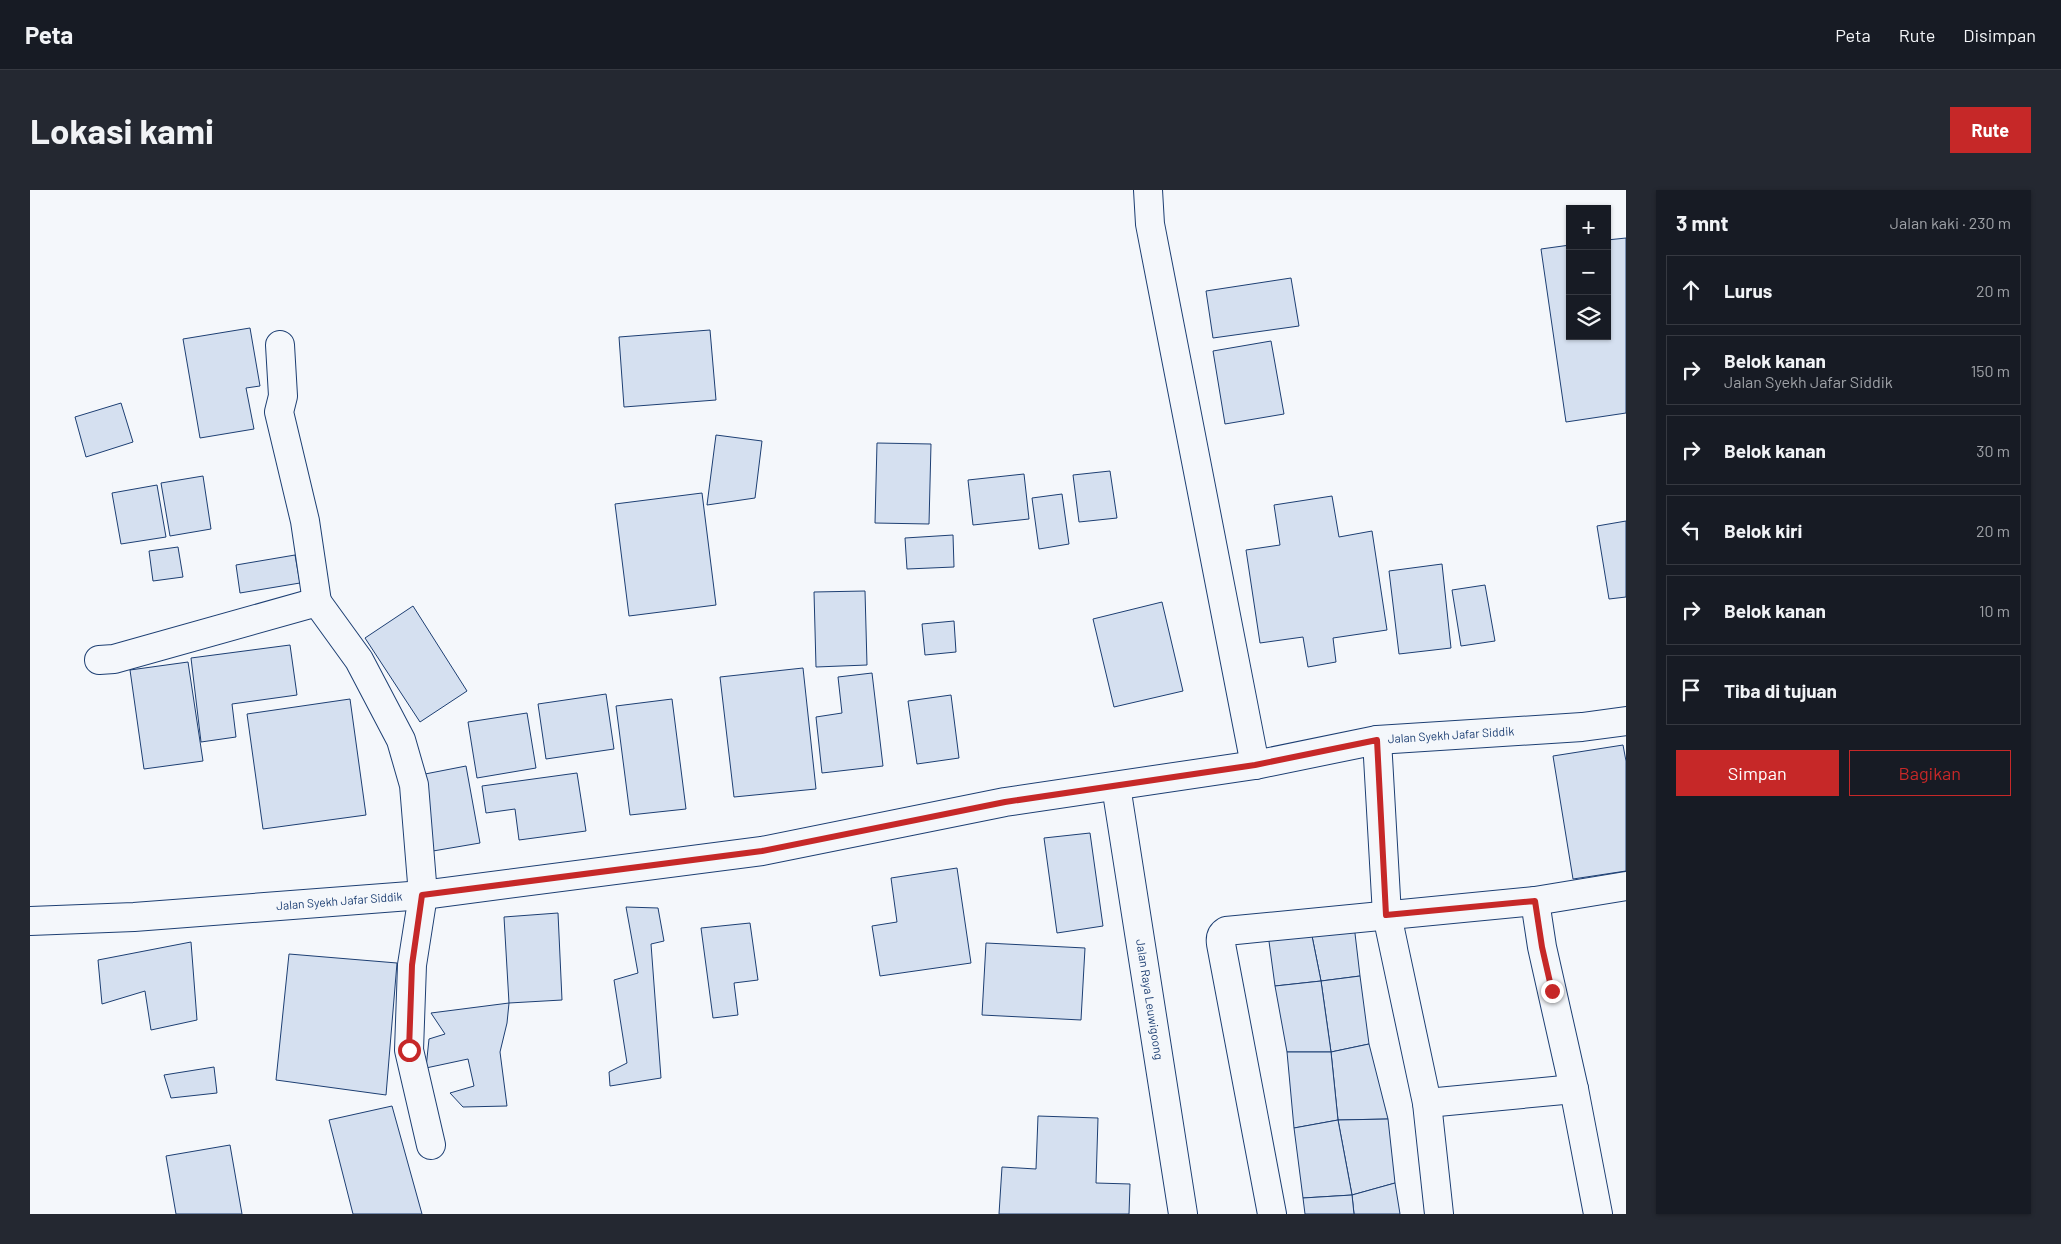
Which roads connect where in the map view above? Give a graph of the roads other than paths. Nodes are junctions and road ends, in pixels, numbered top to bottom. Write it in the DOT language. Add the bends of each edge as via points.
graph roads {
  1 [pos="1148,190"];
  2 [pos="280,345"];
  3 [pos="317,602"];
  4 [pos="99,660"];
  5 [pos="1626,721"];
  6 [pos="1377,740"];
  7 [pos="1255,765"];
  8 [pos="1116,786"];
  9 [pos="1626,886"];
  10 [pos="422,895"];
  11 [pos="1535,901"];
  12 [pos="1386,915"];
  13 [pos="30,921"];
  14 [pos="1574,1089"];
  15 [pos="1428,1103"];
  16 [pos="431,1145"];
  17 [pos="1183,1214"];
  18 [pos="1272,1214"];
  19 [pos="1439,1214"];
  20 [pos="1598,1214"];
  1 -- 7 [label="street" via="1150,224"];
  2 -- 3 [label="street" via="283,396 279,412 305,522"];
  3 -- 4 [label="street" via="114,659"];
  3 -- 10 [label="street" via="360,660 401,740 414,785"];
  5 -- 6 [label="street, Jalan Syekh Jafar Siddik" via="1582,727"];
  6 -- 7 [label="street, Jalan Syekh Jafar Siddik"];
  6 -- 12 [label="street"];
  7 -- 8 [label="street, Jalan Syekh Jafar Siddik"];
  8 -- 10 [label="street, Jalan Syekh Jafar Siddik" via="1005,802 762,851"];
  8 -- 17 [label="street, Jalan Raya Leuwigoong"];
  9 -- 11 [label="street"];
  10 -- 13 [label="street, Jalan Syekh Jafar Siddik" via="134,917"];
  10 -- 16 [label="street" via="412,965 409,1050"];
  11 -- 12 [label="street"];
  11 -- 14 [label="street"];
  12 -- 15 [label="street"];
  12 -- 18 [label="street" via="1226,931 1221,936"];
  14 -- 15 [label="street"];
  14 -- 20 [label="street"];
  15 -- 19 [label="street"];
}
